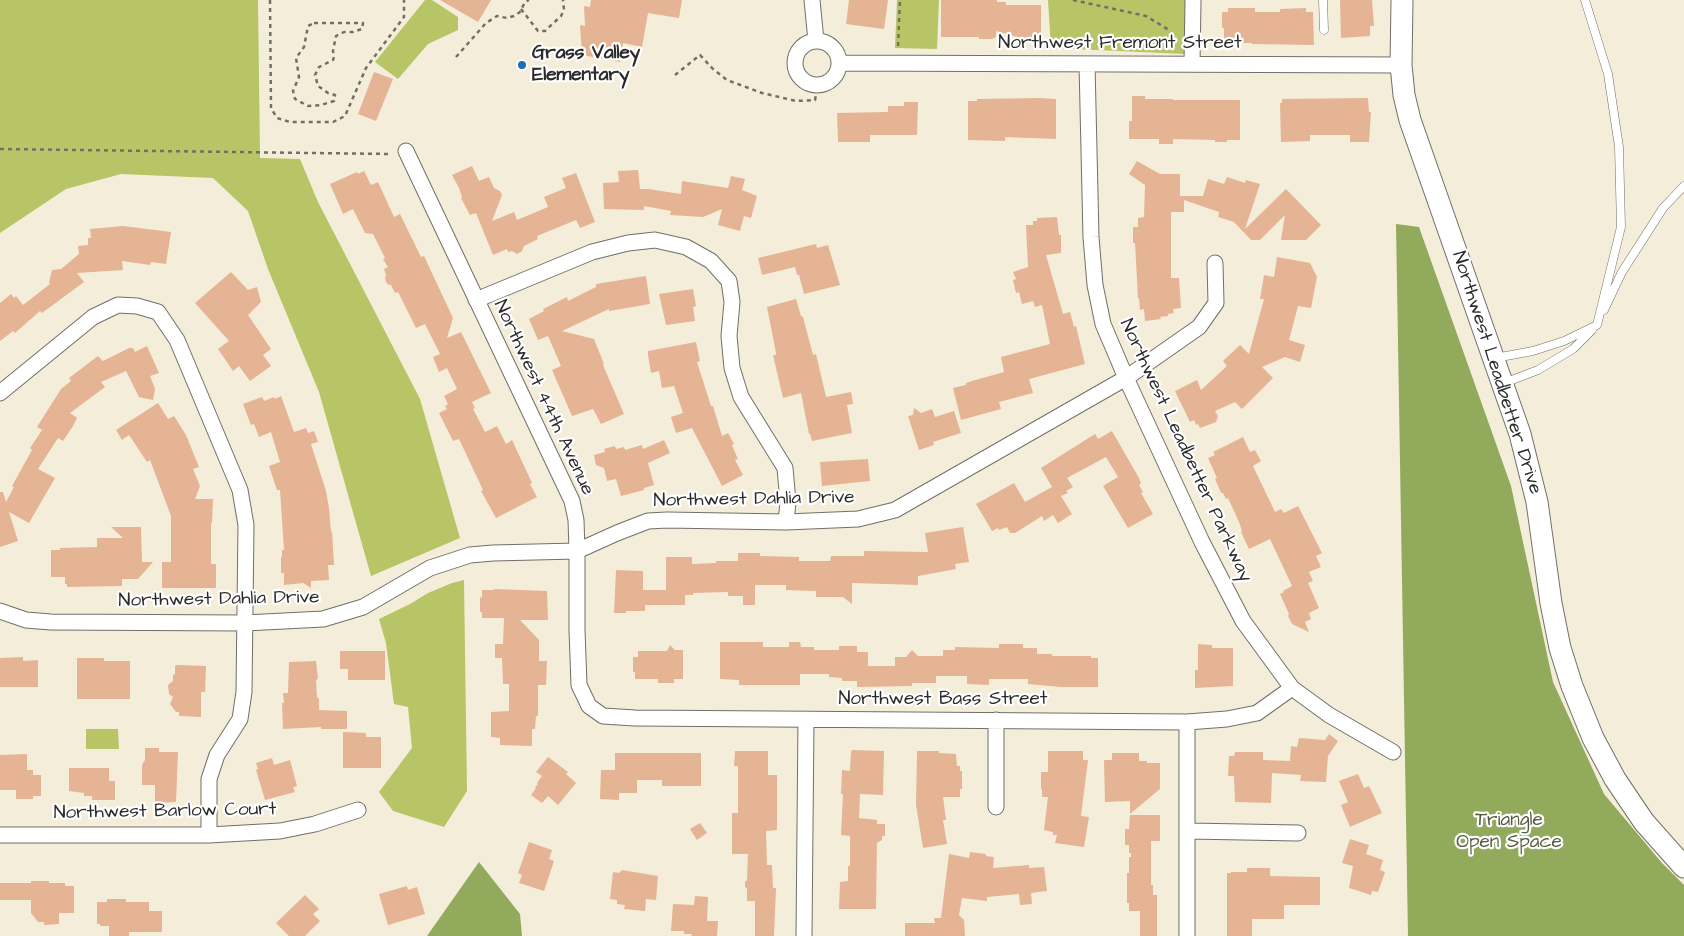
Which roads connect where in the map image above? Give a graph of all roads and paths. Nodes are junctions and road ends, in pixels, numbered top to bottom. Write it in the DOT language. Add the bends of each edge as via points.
graph roads {
  1 [pos="270,0"];
  2 [pos="404,0"];
  3 [pos="529,0"];
  4 [pos="563,0"];
  5 [pos="812,0"];
  6 [pos="900,0"];
  7 [pos="1073,0"];
  8 [pos="1193,0"];
  9 [pos="1323,0"];
  10 [pos="1402,0"];
  11 [pos="1586,0"];
  12 [pos="521,9"];
  13 [pos="363,23"];
  14 [pos="1324,30"];
  15 [pos="816,41"];
  16 [pos="898,46"];
  17 [pos="1178,46"];
  18 [pos="456,57"];
  19 [pos="839,63"];
  20 [pos="1088,64"];
  21 [pos="1192,64"];
  22 [pos="1401,65"];
  23 [pos="676,75"];
  24 [pos="818,85"];
  25 [pos="0,149"];
  26 [pos="406,151"];
  27 [pos="1684,186"];
  28 [pos="1215,263"];
  29 [pos="476,300"];
  30 [pos="1597,325"];
  31 [pos="1494,358"];
  32 [pos="1126,378"];
  33 [pos="1502,384"];
  34 [pos="0,393"];
  35 [pos="786,522"];
  36 [pos="577,551"];
  37 [pos="0,611"];
  38 [pos="244,624"];
  39 [pos="1292,688"];
  40 [pos="589,706"];
  41 [pos="806,719"];
  42 [pos="996,720"];
  43 [pos="1188,722"];
  44 [pos="1393,752"];
  45 [pos="996,807"];
  46 [pos="358,810"];
  47 [pos="1188,832"];
  48 [pos="209,834"];
  49 [pos="1298,834"];
  50 [pos="0,835"];
  51 [pos="1684,867"];
  52 [pos="804,936"];
  53 [pos="1188,936"];
  1 -- 2 [label="path" via="271,108 277,118 290,122 333,122 345,116 366,68 404,17"];
  3 -- 12 [label="path"];
  4 -- 12 [label="path" via="561,16 545,31 538,31"];
  5 -- 15 [label="street"];
  6 -- 16 [label="path"];
  7 -- 17 [label="path" via="1146,16 1168,30"];
  8 -- 21 [label="street"];
  9 -- 14 [label="lane"];
  10 -- 22 [label="street, Northwest Leadbetter Drive"];
  11 -- 30 [label="lane" via="1608,74 1619,147 1621,227"];
  12 -- 18 [label="path" via="514,16 497,16 486,23"];
  13 -- 13 [label="path" via="314,23 308,26 304,47 296,58 299,77 293,91 295,99 308,106 334,101 335,95 318,86 315,75 319,67 333,60 336,36 362,29"];
  15 -- 19 [label="street" via="829,45 838,54"];
  15 -- 24 [label="street" via="802,48 796,57 796,67 801,78 809,84"];
  19 -- 20 [label="street, Northwest Fremont Street"];
  19 -- 24 [label="street" via="834,78"];
  20 -- 21 [label="street, Northwest Fremont Street"];
  20 -- 32 [label="street, Northwest Leadbetter Parkway" via="1095,285 1103,324"];
  21 -- 22 [label="street, Northwest Fremont Street"];
  22 -- 31 [label="street, Northwest Leadbetter Drive" via="1410,120"];
  23 -- 24 [label="path" via="700,55 727,80 762,93 796,101 815,100"];
  25 -- 26 [label="path" via="396,154"];
  26 -- 29 [label="street, Northwest 44th Avenue"];
  27 -- 30 [label="lane" via="1663,208 1622,272"];
  28 -- 32 [label="street, Northwest Dahlia Drive" via="1216,302 1200,327"];
  29 -- 35 [label="street" via="592,252 628,243 655,240 686,246 710,261 729,281 732,368 741,397 785,468"];
  29 -- 36 [label="street, Northwest 44th Avenue" via="572,501"];
  30 -- 31 [label="lane" via="1564,342"];
  30 -- 33 [label="lane" via="1573,349 1538,370"];
  31 -- 33 [label="street, Northwest Leadbetter Drive"];
  32 -- 35 [label="street, Northwest Dahlia Drive" via="895,510 858,519"];
  32 -- 39 [label="street, Northwest Leadbetter Parkway" via="1202,542 1243,621"];
  33 -- 51 [label="street, Northwest Leadbetter Drive" via="1520,434 1537,502 1551,603 1572,686 1614,779 1644,822"];
  34 -- 38 [label="street" via="93,316 118,305 158,312 176,340 240,490 246,525"];
  35 -- 36 [label="street, Northwest Dahlia Drive" via="648,522"];
  36 -- 38 [label="street, Northwest Dahlia Drive" via="470,555 430,568 363,607 323,619"];
  36 -- 40 [label="street, Northwest 44th Avenue" via="579,685"];
  37 -- 38 [label="street, Northwest Dahlia Drive" via="26,620 51,622"];
  38 -- 48 [label="street" via="244,692 240,719 217,755 209,779"];
  39 -- 43 [label="street, Northwest Bass Street" via="1257,713 1227,720"];
  39 -- 44 [label="street, Northwest Leadbetter Parkway" via="1329,715"];
  40 -- 41 [label="street, Northwest Bass Street" via="603,716 634,718"];
  41 -- 42 [label="street, Northwest Bass Street"];
  41 -- 52 [label="street"];
  42 -- 43 [label="street, Northwest Bass Street"];
  42 -- 45 [label="street"];
  43 -- 47 [label="street"];
  46 -- 48 [label="street, Northwest Barlow Court" via="280,831"];
  47 -- 49 [label="street"];
  47 -- 53 [label="street"];
  48 -- 50 [label="street, Northwest Barlow Court"];
}
